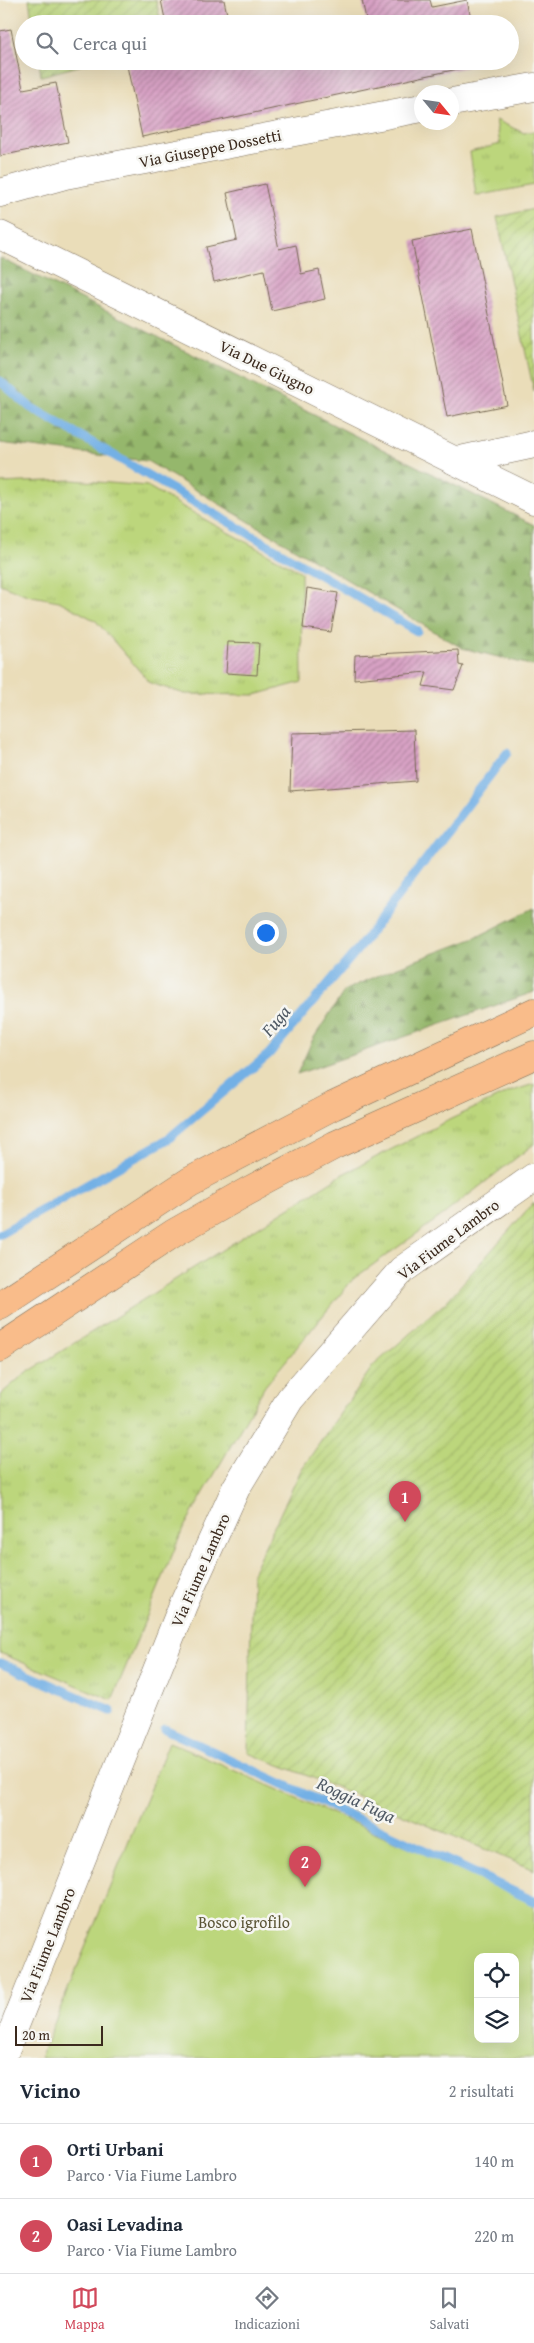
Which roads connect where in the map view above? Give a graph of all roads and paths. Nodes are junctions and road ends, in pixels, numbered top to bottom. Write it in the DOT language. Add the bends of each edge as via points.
graph roads {
  1 [pos="534,87"];
  2 [pos="459,101"];
  3 [pos="414,110"];
  4 [pos="0,192"];
  5 [pos="0,235"];
  6 [pos="534,444"];
  7 [pos="456,461"];
  8 [pos="534,500"];
  9 [pos="534,1012"];
  10 [pos="534,1055"];
  11 [pos="534,1176"];
  12 [pos="0,1306"];
  13 [pos="0,1348"];
  14 [pos="2,2058"];
  1 -- 2 [label="street"];
  3 -- 4 [label="street, Via Giuseppe Dossetti" via="74,174"];
  5 -- 7 [label="street, Via Due Giugno"];
  6 -- 7 [label="street"];
  7 -- 8 [label="street, Via Due Giugno"];
  9 -- 12 [label="main road" via="333,1106 190,1180"];
  10 -- 13 [label="main road" via="335,1145 248,1192 174,1233"];
  11 -- 14 [label="street, Via Fiume Lambro" via="402,1270 285,1407 236,1488 183,1605"];
}
